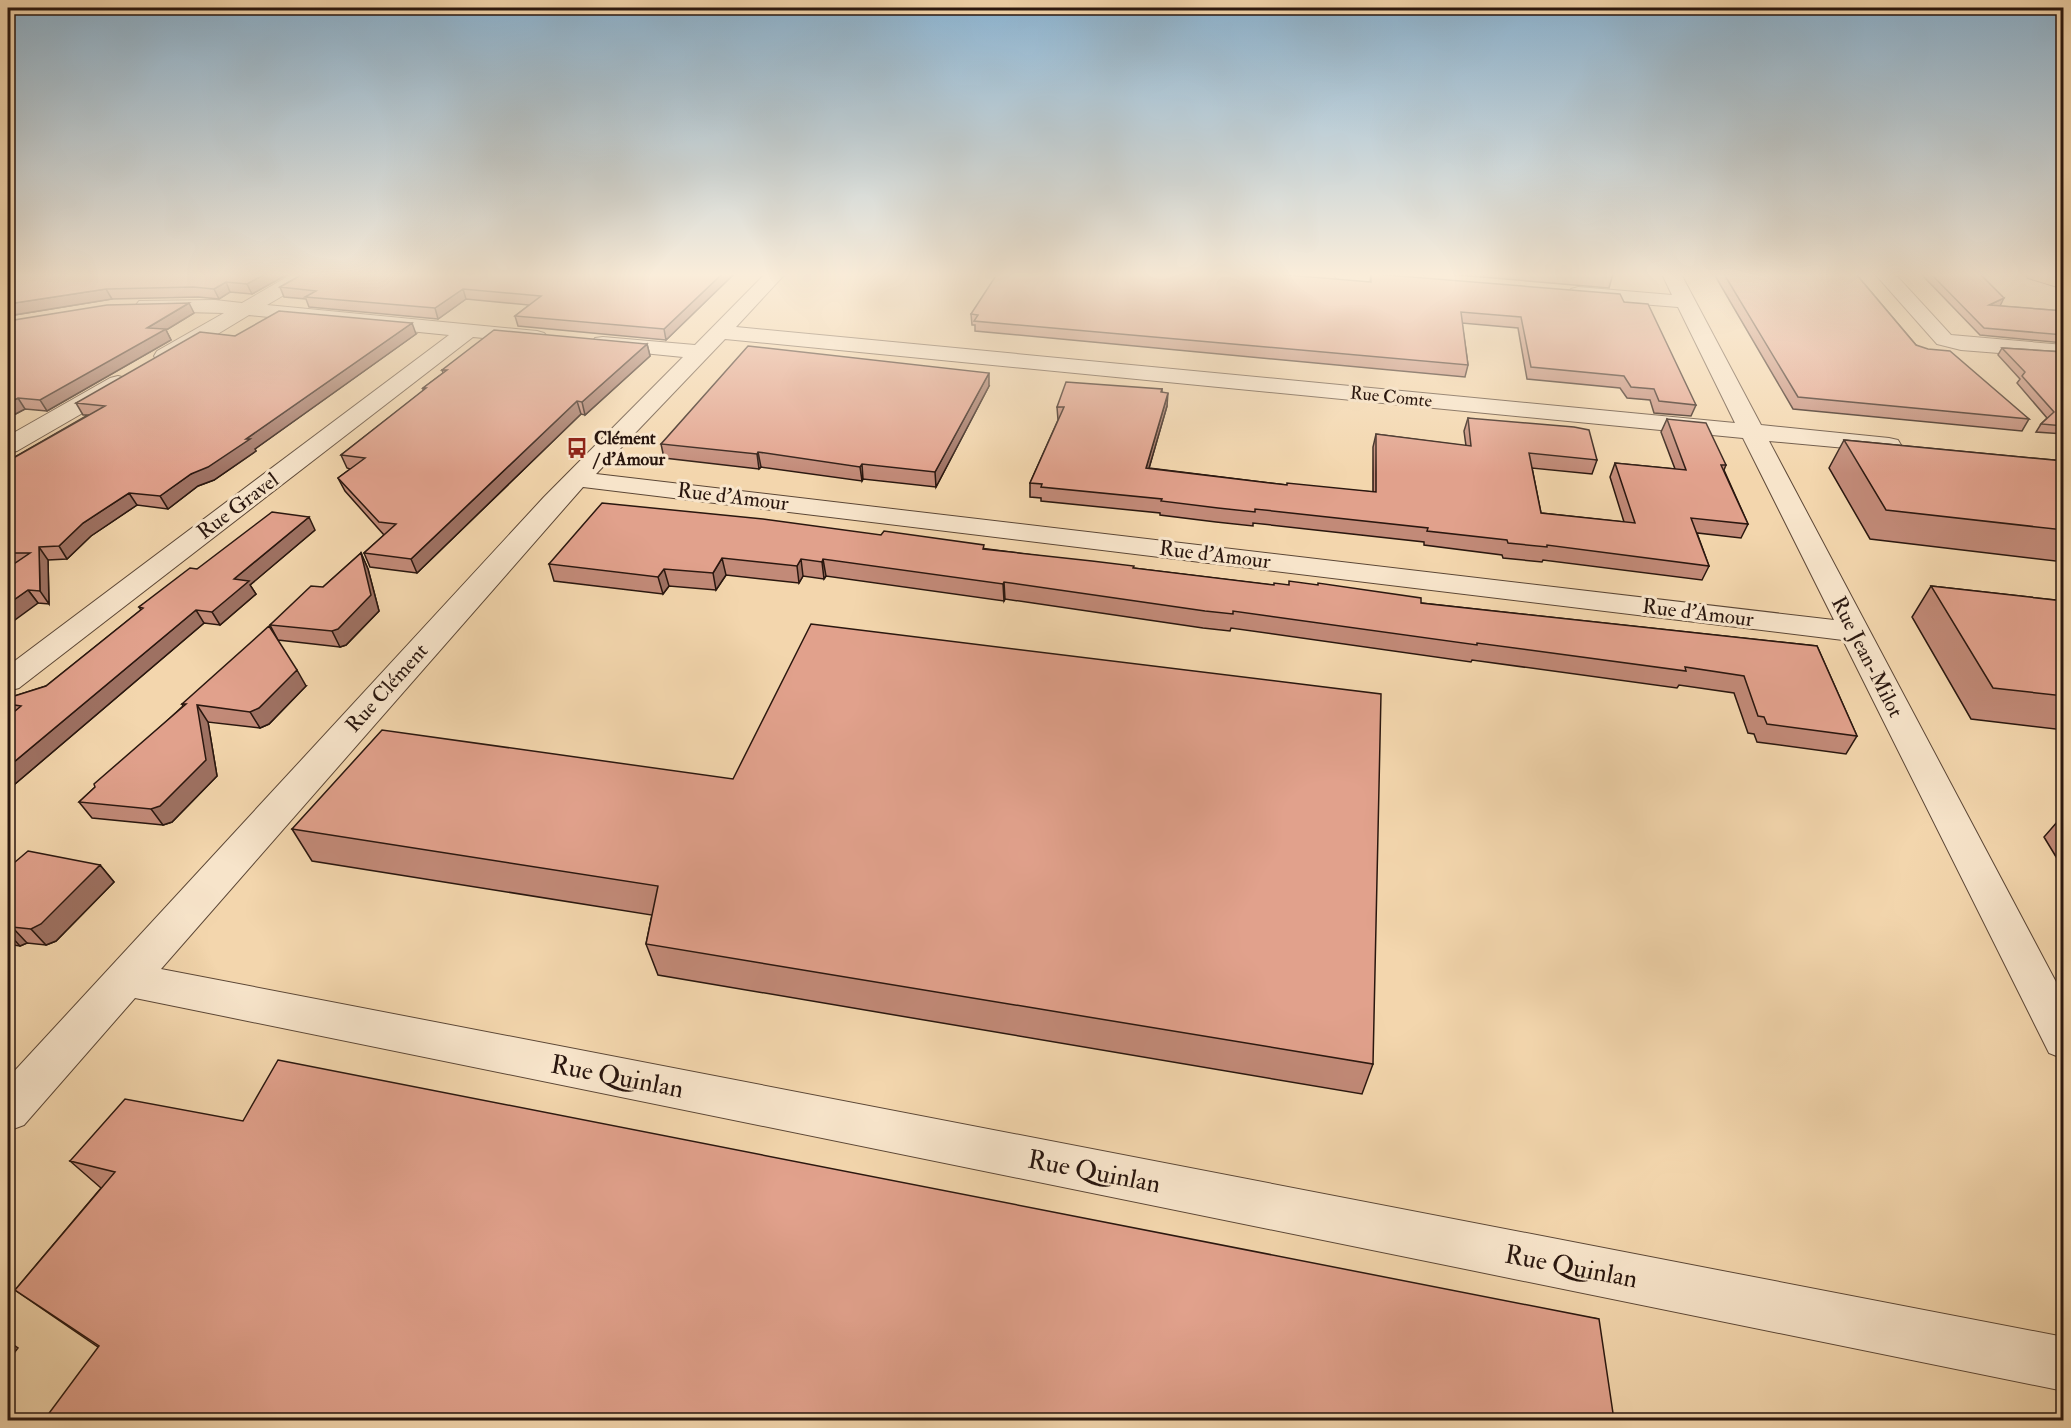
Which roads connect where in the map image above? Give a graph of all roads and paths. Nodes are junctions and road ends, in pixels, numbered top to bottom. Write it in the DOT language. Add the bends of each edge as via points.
graph roads {
  1 [pos="190,341"];
  2 [pos="455,341"];
  3 [pos="1706,341"];
  4 [pos="1947,341"];
  5 [pos="589,342"];
  6 [pos="710,342"];
  7 [pos="2064,352"];
  8 [pos="151,363"];
  9 [pos="131,375"];
  10 [pos="1752,432"];
  11 [pos="8,446"];
  12 [pos="1908,447"];
  13 [pos="577,478"];
  14 [pos="1853,632"];
  15 [pos="8,681"];
  16 [pos="125,979"];
  17 [pos="2064,1040"];
  18 [pos="8,1110"];
  19 [pos="2064,1364"];
  1 -- 8 [label="street"];
  2 -- 15 [label="street, Rue Gravel"];
  3 -- 10 [label="street, Rue Jean-Milot"];
  4 -- 7 [label="street"];
  5 -- 6 [label="street, Rue Comte"];
  6 -- 10 [label="street, Rue Comte"];
  6 -- 13 [label="street, Rue Clément"];
  9 -- 11 [label="street"];
  10 -- 12 [label="street, Rue Comte"];
  10 -- 14 [label="street, Rue Jean-Milot"];
  13 -- 14 [label="street, Rue d'Amour"];
  13 -- 16 [label="street, Rue Clément"];
  14 -- 17 [label="street, Rue Jean-Milot"];
  16 -- 18 [label="street, Rue Clément"];
  16 -- 19 [label="street, Rue Quinlan"];
}
